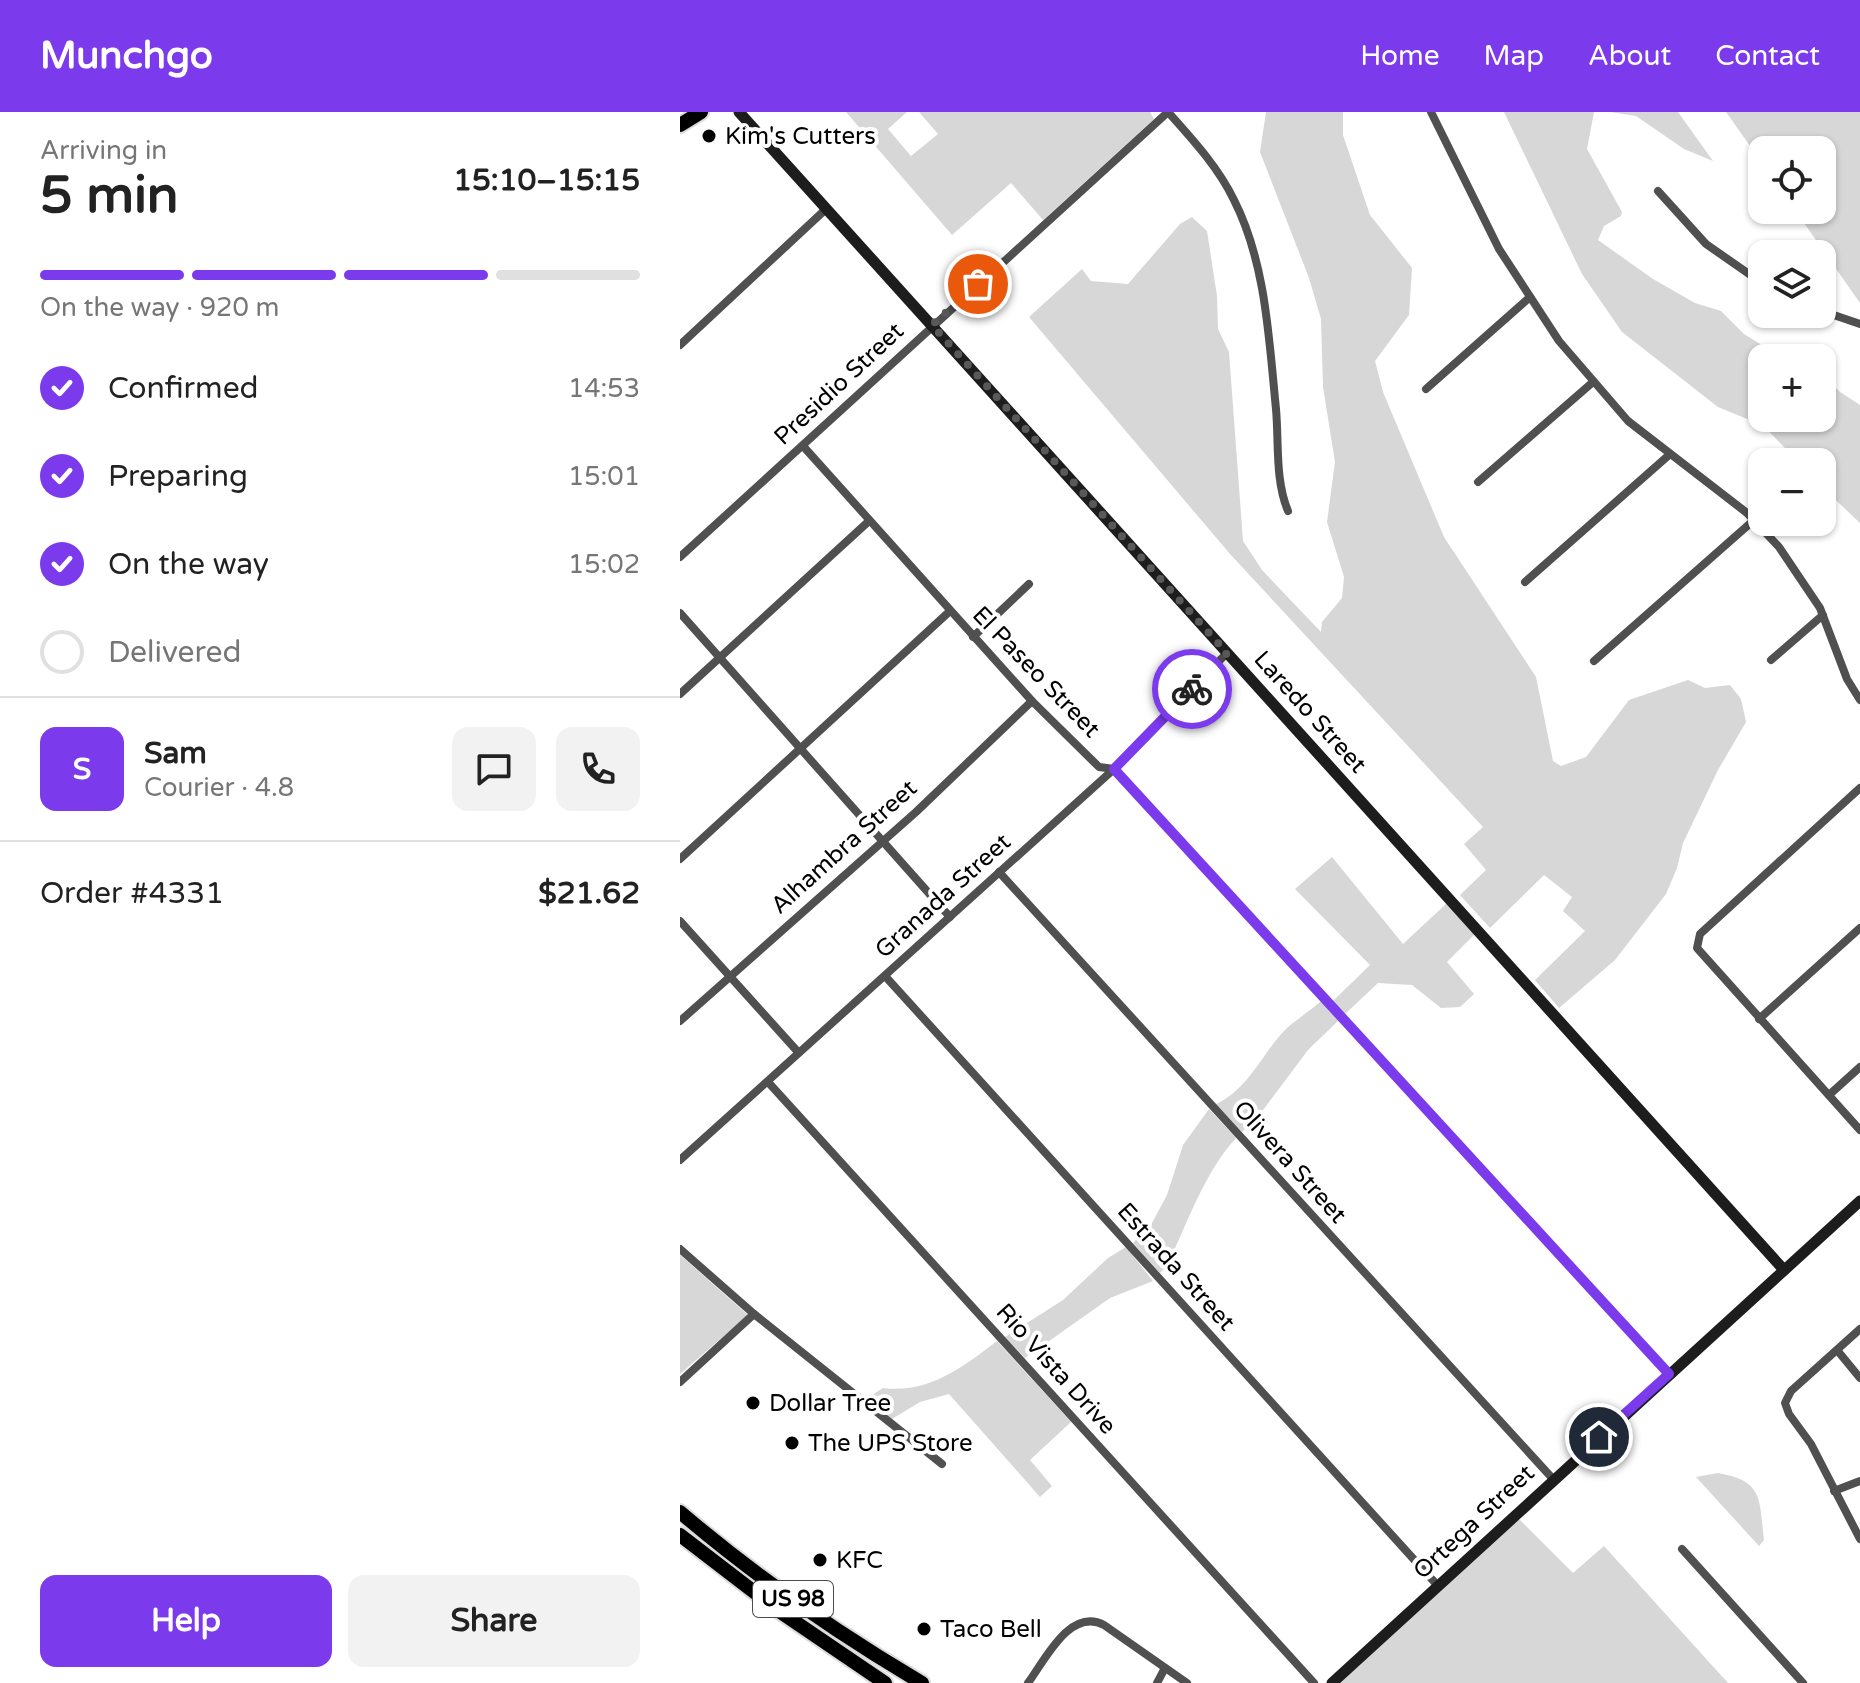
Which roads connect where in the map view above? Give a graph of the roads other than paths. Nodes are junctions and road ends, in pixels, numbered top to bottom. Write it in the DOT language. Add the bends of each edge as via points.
graph roads {
  1 [pos="701,112"];
  2 [pos="739,112"];
  3 [pos="1168,112"];
  4 [pos="1431,112"];
  5 [pos="680,125"];
  6 [pos="1658,191"];
  7 [pos="826,209"];
  8 [pos="1748,273"];
  9 [pos="1530,297"];
  10 [pos="1836,316"];
  11 [pos="1860,324"];
  12 [pos="932,325"];
  13 [pos="680,345"];
  14 [pos="1593,382"];
  15 [pos="1426,389"];
  16 [pos="803,446"];
  17 [pos="1669,455"];
  18 [pos="1478,482"];
  19 [pos="1288,511"];
  20 [pos="1748,515"];
  21 [pos="869,521"];
  22 [pos="1748,525"];
  23 [pos="1769,536"];
  24 [pos="680,557"];
  25 [pos="1525,582"];
  26 [pos="1029,584"];
  27 [pos="950,611"];
  28 [pos="680,613"];
  29 [pos="1823,615"];
  30 [pos="973,637"];
  31 [pos="1227,653"];
  32 [pos="720,658"];
  33 [pos="1771,660"];
  34 [pos="1594,661"];
  35 [pos="680,694"];
  36 [pos="1860,700"];
  37 [pos="1032,701"];
  38 [pos="800,749"];
  39 [pos="1114,769"];
  40 [pos="1860,788"];
  41 [pos="881,842"];
  42 [pos="680,859"];
  43 [pos="999,872"];
  44 [pos="950,917"];
  45 [pos="680,921"];
  46 [pos="1860,928"];
  47 [pos="729,976"];
  48 [pos="885,976"];
  49 [pos="1759,1019"];
  50 [pos="680,1021"];
  51 [pos="798,1052"];
  52 [pos="1860,1067"];
  53 [pos="768,1082"];
  54 [pos="1829,1095"];
  55 [pos="1860,1130"];
  56 [pos="680,1160"];
  57 [pos="1860,1201"];
  58 [pos="680,1249"];
  59 [pos="1784,1270"];
  60 [pos="754,1314"];
  61 [pos="1860,1329"];
  62 [pos="1837,1350"];
  63 [pos="1669,1374"];
  64 [pos="1860,1378"];
  65 [pos="680,1382"];
  66 [pos="942,1464"];
  67 [pos="1553,1479"];
  68 [pos="1860,1481"];
  69 [pos="1834,1491"];
  70 [pos="680,1512"];
  71 [pos="680,1535"];
  72 [pos="1860,1539"];
  73 [pos="1682,1549"];
  74 [pos="1438,1586"];
  75 [pos="866,1649"];
  76 [pos="847,1658"];
  77 [pos="1165,1668"];
  78 [pos="899,1669"];
  79 [pos="881,1680"];
  80 [pos="922,1683"];
  81 [pos="1028,1683"];
  82 [pos="1157,1683"];
  83 [pos="1187,1683"];
  84 [pos="1314,1683"];
  85 [pos="1332,1683"];
  86 [pos="1803,1683"];
  1 -- 5 [label="highway"];
  2 -- 7 [label="street, Laredo Street"];
  3 -- 12 [label="street, Presidio Street"];
  3 -- 19 [label="street" via="1221,176 1252,247 1274,386 1281,495"];
  4 -- 9 [label="street" via="1499,249"];
  6 -- 8 [label="street" via="1706,244"];
  7 -- 12 [label="street, Laredo Street"];
  7 -- 13 [label="street"];
  9 -- 14 [label="street"];
  9 -- 15 [label="street"];
  10 -- 11 [label="street"];
  12 -- 16 [label="street, Presidio Street"];
  12 -- 31 [label="street, Laredo Street"];
  14 -- 17 [label="street"];
  14 -- 18 [label="street"];
  16 -- 21 [label="street, El Paseo Street"];
  16 -- 24 [label="street, Presidio Street"];
  17 -- 20 [label="street"];
  17 -- 25 [label="street"];
  21 -- 27 [label="street, El Paseo Street"];
  21 -- 32 [label="street"];
  22 -- 34 [label="street"];
  23 -- 29 [label="street" via="1791,560"];
  26 -- 30 [label="street"];
  27 -- 30 [label="street, El Paseo Street"];
  27 -- 38 [label="street"];
  28 -- 32 [label="street"];
  29 -- 33 [label="street"];
  29 -- 36 [label="street"];
  30 -- 37 [label="street, El Paseo Street"];
  31 -- 39 [label="street, Granada Street"];
  31 -- 59 [label="street, Laredo Street"];
  32 -- 35 [label="street"];
  32 -- 38 [label="street"];
  37 -- 39 [label="street, El Paseo Street" via="1099,767"];
  37 -- 41 [label="street, Alhambra Street"];
  38 -- 41 [label="street"];
  38 -- 42 [label="street"];
  39 -- 43 [label="street, Granada Street"];
  39 -- 63 [label="street, El Paseo Street"];
  40 -- 49 [label="street" via="1700,934 1699,953"];
  41 -- 44 [label="street"];
  41 -- 47 [label="street, Alhambra Street"];
  43 -- 44 [label="street, Granada Street"];
  43 -- 67 [label="street, Olivera Street"];
  44 -- 48 [label="street, Granada Street"];
  45 -- 47 [label="street"];
  46 -- 49 [label="street"];
  47 -- 50 [label="street, Alhambra Street"];
  47 -- 51 [label="street"];
  48 -- 51 [label="street, Granada Street"];
  48 -- 74 [label="street, Estrada Street"];
  49 -- 54 [label="street"];
  51 -- 53 [label="street, Granada Street"];
  52 -- 54 [label="street"];
  53 -- 56 [label="street, Granada Street"];
  53 -- 84 [label="street, Rio Vista Drive"];
  54 -- 55 [label="street"];
  57 -- 59 [label="street, Ortega Street"];
  58 -- 60 [label="street"];
  59 -- 63 [label="street, Ortega Street"];
  60 -- 65 [label="street"];
  60 -- 66 [label="street"];
  61 -- 62 [label="street"];
  62 -- 64 [label="street"];
  62 -- 69 [label="street" via="1791,1391 1785,1403"];
  63 -- 67 [label="street, Ortega Street"];
  67 -- 74 [label="street, Ortega Street"];
  68 -- 69 [label="street"];
  69 -- 72 [label="street"];
  70 -- 75 [label="highway, US 98"];
  71 -- 76 [label="highway, US 98"];
  73 -- 86 [label="street"];
  74 -- 85 [label="street, Ortega Street"];
  75 -- 76 [label="highway"];
  75 -- 78 [label="highway, US 98"];
  76 -- 79 [label="highway, US 98"];
  77 -- 81 [label="street" via="1089,1619 1068,1630"];
  77 -- 82 [label="street"];
  77 -- 83 [label="street"];
  78 -- 79 [label="highway" via="883,1671"];
  78 -- 80 [label="highway, US 98"];
}
